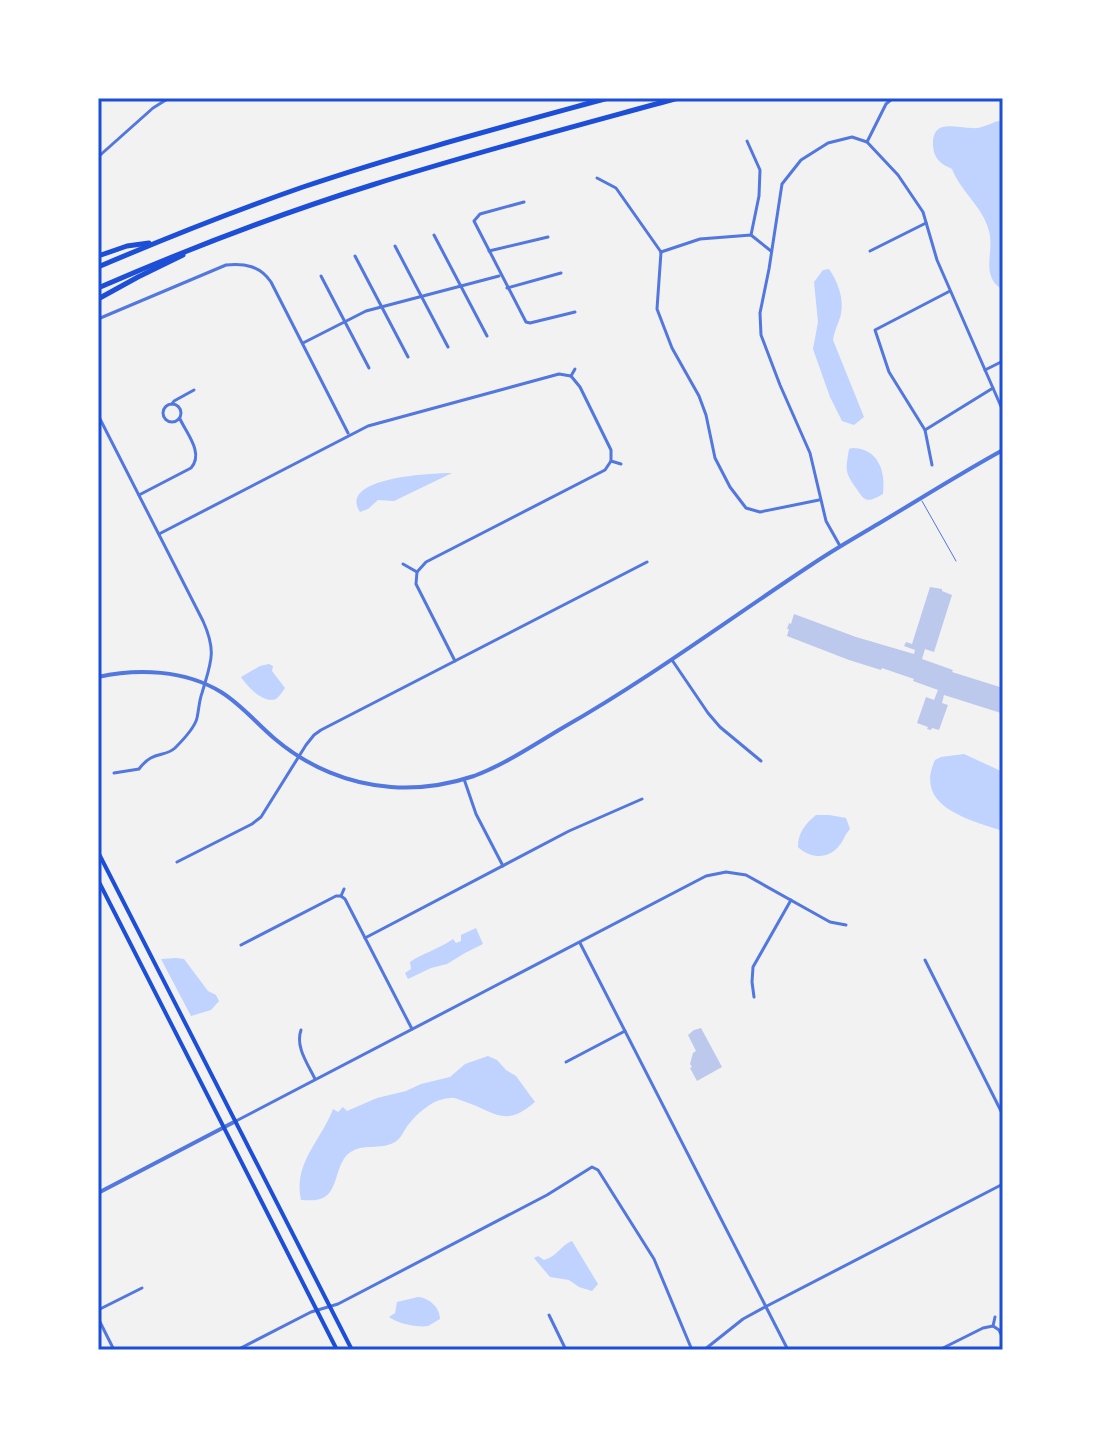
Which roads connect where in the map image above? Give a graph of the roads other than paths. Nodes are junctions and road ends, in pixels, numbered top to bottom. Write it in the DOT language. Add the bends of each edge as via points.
graph roads {
  1 [pos="169,98"];
  2 [pos="608,98"];
  3 [pos="678,98"];
  4 [pos="893,98"];
  5 [pos="747,141"];
  6 [pos="867,142"];
  7 [pos="98,157"];
  8 [pos="597,178"];
  9 [pos="524,202"];
  10 [pos="926,223"];
  11 [pos="434,235"];
  12 [pos="751,235"];
  13 [pos="223,237"];
  14 [pos="548,237"];
  15 [pos="158,241"];
  16 [pos="395,246"];
  17 [pos="489,251"];
  18 [pos="771,251"];
  19 [pos="870,251"];
  20 [pos="661,252"];
  21 [pos="98,256"];
  22 [pos="355,256"];
  23 [pos="98,267"];
  24 [pos="561,273"];
  25 [pos="321,276"];
  26 [pos="501,276"];
  27 [pos="461,286"];
  28 [pos="98,288"];
  29 [pos="507,288"];
  30 [pos="950,291"];
  31 [pos="422,296"];
  32 [pos="98,299"];
  33 [pos="382,307"];
  34 [pos="575,312"];
  35 [pos="98,319"];
  36 [pos="344,322"];
  37 [pos="487,336"];
  38 [pos="303,343"];
  39 [pos="448,347"];
  40 [pos="408,357"];
  41 [pos="1003,361"];
  42 [pos="369,368"];
  43 [pos="575,369"];
  44 [pos="985,370"];
  45 [pos="571,376"];
  46 [pos="993,388"];
  47 [pos="194,390"];
  48 [pos="172,404"];
  49 [pos="1003,411"];
  50 [pos="98,415"];
  51 [pos="180,419"];
  52 [pos="925,430"];
  53 [pos="349,435"];
  54 [pos="1003,450"];
  55 [pos="611,461"];
  56 [pos="621,464"];
  57 [pos="932,465"];
  58 [pos="139,495"];
  59 [pos="920,498"];
  60 [pos="820,500"];
  61 [pos="159,534"];
  62 [pos="840,546"];
  63 [pos="956,561"];
  64 [pos="647,562"];
  65 [pos="403,564"];
  66 [pos="417,572"];
  67 [pos="672,660"];
  68 [pos="455,661"];
  69 [pos="98,677"];
  70 [pos="205,684"];
  71 [pos="300,757"];
  72 [pos="761,761"];
  73 [pos="114,773"];
  74 [pos="464,779"];
  75 [pos="642,799"];
  76 [pos="98,852"];
  77 [pos="177,862"];
  78 [pos="503,866"];
  79 [pos="98,880"];
  80 [pos="344,889"];
  81 [pos="341,896"];
  82 [pos="791,900"];
  83 [pos="846,925"];
  84 [pos="365,938"];
  85 [pos="580,943"];
  86 [pos="241,945"];
  87 [pos="925,960"];
  88 [pos="754,997"];
  89 [pos="412,1029"];
  90 [pos="301,1030"];
  91 [pos="625,1031"];
  92 [pos="566,1062"];
  93 [pos="315,1079"];
  94 [pos="1003,1115"];
  95 [pos="236,1121"];
  96 [pos="224,1127"];
  97 [pos="1003,1184"];
  98 [pos="98,1193"];
  99 [pos="142,1288"];
  100 [pos="330,1307"];
  101 [pos="765,1307"];
  102 [pos="98,1310"];
  103 [pos="317,1310"];
  104 [pos="549,1315"];
  105 [pos="995,1317"];
  106 [pos="98,1318"];
  107 [pos="993,1326"];
  108 [pos="1003,1338"];
  109 [pos="114,1350"];
  110 [pos="237,1350"];
  111 [pos="337,1350"];
  112 [pos="352,1350"];
  113 [pos="566,1350"];
  114 [pos="692,1350"];
  115 [pos="704,1350"];
  116 [pos="788,1350"];
  117 [pos="939,1350"];
  1 -- 7 [label="street"];
  2 -- 15 [label="highway" via="349,173"];
  3 -- 13 [label="highway" via="384,181"];
  4 -- 6 [label="street"];
  5 -- 12 [label="street" via="760,170"];
  6 -- 10 [label="street" via="898,175"];
  6 -- 18 [label="street" via="852,137 828,143 801,160 782,184"];
  8 -- 20 [label="street" via="616,188"];
  9 -- 17 [label="street" via="475,219"];
  10 -- 19 [label="street"];
  10 -- 30 [label="street"];
  11 -- 27 [label="street"];
  12 -- 18 [label="street"];
  12 -- 20 [label="street" via="700,239"];
  13 -- 28 [label="highway"];
  13 -- 32 [label="highway"];
  14 -- 17 [label="street"];
  15 -- 21 [label="highway"];
  15 -- 23 [label="highway"];
  16 -- 31 [label="street"];
  17 -- 26 [label="street"];
  18 -- 60 [label="street" via="761,335 810,453"];
  20 -- 60 [label="street" via="657,309 699,396 715,458 730,487 746,508 760,512"];
  22 -- 33 [label="street"];
  24 -- 29 [label="street"];
  25 -- 36 [label="street"];
  26 -- 27 [label="street"];
  26 -- 29 [label="street"];
  27 -- 31 [label="street"];
  27 -- 37 [label="street"];
  29 -- 34 [label="street" via="526,322"];
  30 -- 44 [label="street"];
  30 -- 52 [label="street" via="875,330 889,372"];
  31 -- 33 [label="street"];
  31 -- 39 [label="street"];
  33 -- 36 [label="street"];
  33 -- 40 [label="street"];
  35 -- 38 [label="street" via="226,265 244,264 271,282"];
  36 -- 38 [label="street"];
  36 -- 42 [label="street"];
  38 -- 53 [label="street"];
  41 -- 44 [label="street"];
  43 -- 45 [label="street"];
  44 -- 46 [label="street"];
  45 -- 53 [label="street" via="559,374 388,419"];
  45 -- 55 [label="street" via="611,450"];
  46 -- 49 [label="street"];
  46 -- 52 [label="street"];
  47 -- 48 [label="street"];
  48 -- 51 [label="street" via="181,410"];
  48 -- 51 [label="street" via="164,408 164,417 171,422"];
  50 -- 58 [label="street"];
  51 -- 58 [label="street" via="196,462"];
  52 -- 57 [label="street"];
  53 -- 61 [label="street"];
  54 -- 59 [label="street"];
  55 -- 56 [label="street"];
  55 -- 66 [label="street" via="605,470 426,562"];
  58 -- 61 [label="street"];
  59 -- 62 [label="street"];
  59 -- 63 [label="lane"];
  60 -- 62 [label="street"];
  61 -- 70 [label="street" via="209,635 211,667"];
  62 -- 67 [label="street"];
  64 -- 68 [label="street"];
  65 -- 66 [label="street"];
  66 -- 68 [label="street" via="416,584"];
  67 -- 72 [label="street" via="720,727"];
  67 -- 74 [label="street" via="506,761"];
  68 -- 71 [label="street" via="321,730"];
  69 -- 70 [label="street" via="160,673"];
  70 -- 71 [label="street" via="231,698"];
  70 -- 73 [label="street" via="196,722 173,750 154,754 139,769"];
  71 -- 74 [label="street" via="338,776 373,785 430,786"];
  71 -- 77 [label="street" via="261,817"];
  74 -- 78 [label="street"];
  75 -- 78 [label="street"];
  76 -- 95 [label="main road"];
  78 -- 84 [label="street"];
  79 -- 96 [label="main road"];
  80 -- 81 [label="street"];
  81 -- 84 [label="street"];
  81 -- 86 [label="street"];
  82 -- 83 [label="street"];
  82 -- 85 [label="street" via="746,875 716,873"];
  82 -- 88 [label="street" via="753,967"];
  84 -- 89 [label="street"];
  85 -- 89 [label="street"];
  85 -- 91 [label="street"];
  87 -- 94 [label="street"];
  89 -- 93 [label="street"];
  90 -- 93 [label="street" via="299,1044"];
  91 -- 92 [label="street"];
  91 -- 101 [label="street"];
  93 -- 95 [label="street"];
  95 -- 96 [label="street"];
  95 -- 100 [label="main road"];
  96 -- 98 [label="street"];
  96 -- 103 [label="main road"];
  97 -- 101 [label="street"];
  99 -- 102 [label="street"];
  100 -- 103 [label="street"];
  100 -- 112 [label="main road"];
  100 -- 114 [label="street" via="592,1167 654,1259"];
  101 -- 115 [label="street"];
  101 -- 116 [label="street"];
  103 -- 110 [label="street"];
  103 -- 111 [label="main road"];
  104 -- 113 [label="street"];
  105 -- 107 [label="street"];
  106 -- 109 [label="street"];
  107 -- 108 [label="street"];
  107 -- 117 [label="street"];
}
